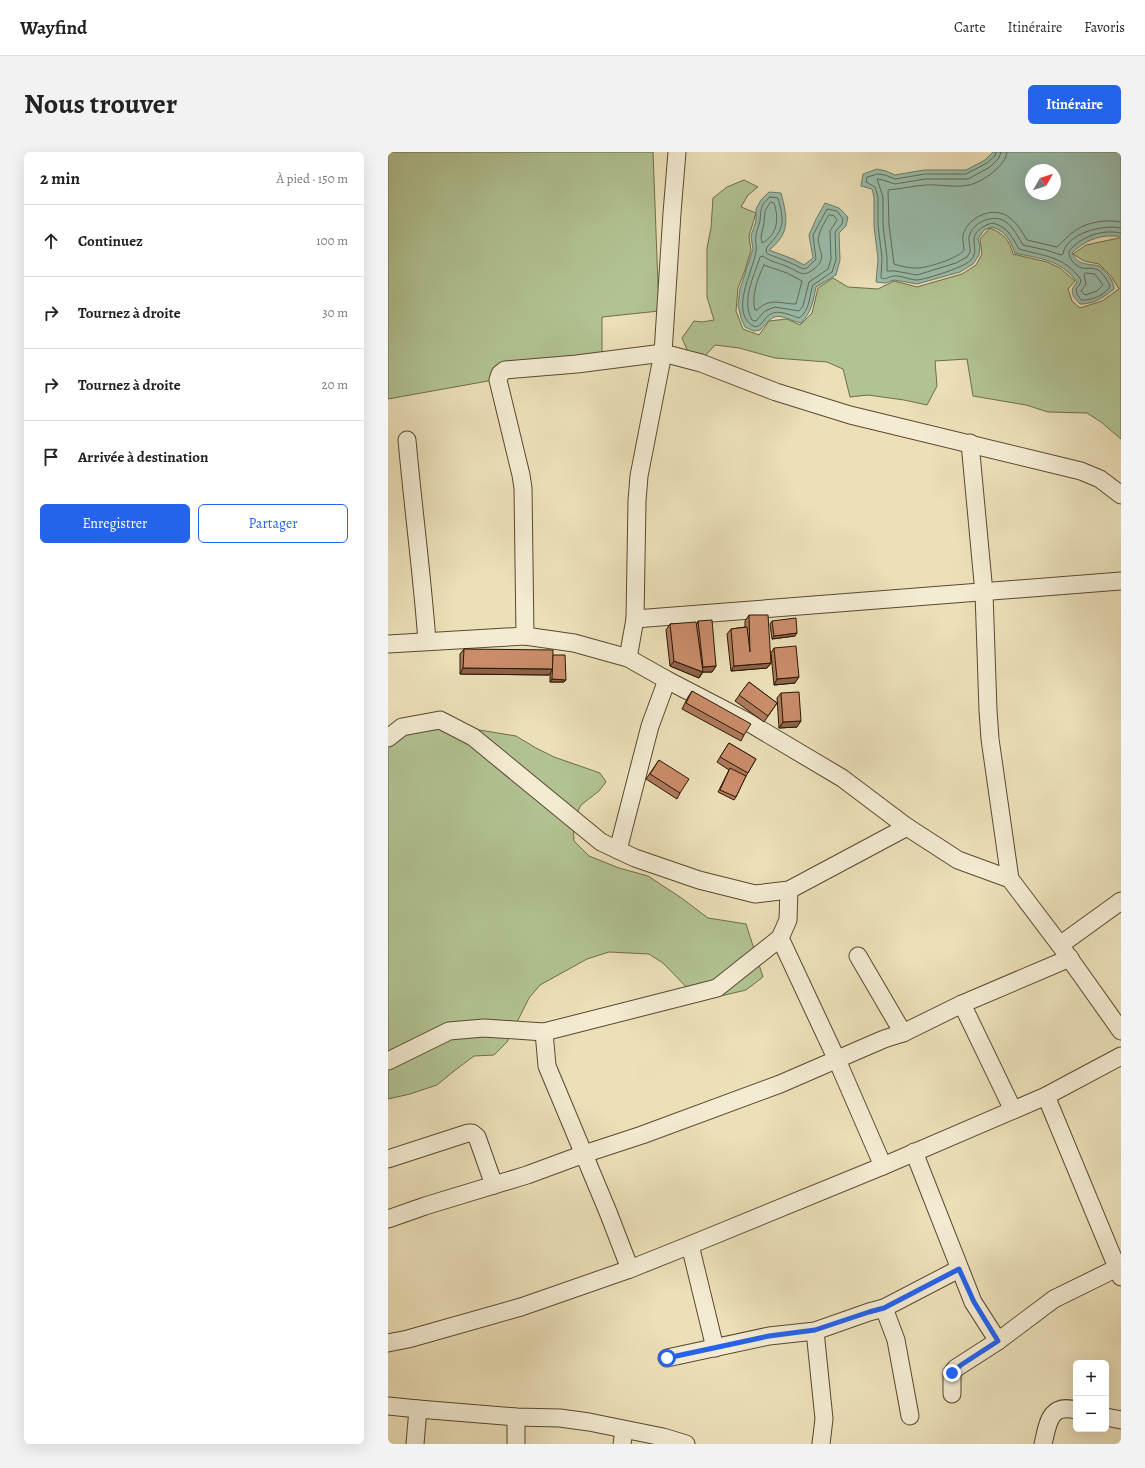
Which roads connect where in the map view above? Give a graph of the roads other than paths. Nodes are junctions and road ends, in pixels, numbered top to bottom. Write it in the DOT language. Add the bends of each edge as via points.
graph roads {
  1 [pos="677,152"];
  2 [pos="663,353"];
  3 [pos="407,440"];
  4 [pos="970,443"];
  5 [pos="1121,495"];
  6 [pos="1121,581"];
  7 [pos="984,593"];
  8 [pos="635,619"];
  9 [pos="525,636"];
  10 [pos="427,641"];
  11 [pos="388,644"];
  12 [pos="628,658"];
  13 [pos="667,680"];
  14 [pos="388,738"];
  15 [pos="907,827"];
  16 [pos="618,850"];
  17 [pos="1010,879"];
  18 [pos="789,890"];
  19 [pos="1121,901"];
  20 [pos="780,938"];
  21 [pos="1065,951"];
  22 [pos="858,956"];
  23 [pos="962,1004"];
  24 [pos="1121,1031"];
  25 [pos="544,1032"];
  26 [pos="903,1033"];
  27 [pos="1121,1056"];
  28 [pos="837,1060"];
  29 [pos="388,1061"];
  30 [pos="1046,1096"];
  31 [pos="1013,1110"];
  32 [pos="914,1152"];
  33 [pos="584,1154"];
  34 [pos="388,1159"];
  35 [pos="883,1166"];
  36 [pos="494,1185"];
  37 [pos="388,1219"];
  38 [pos="690,1245"];
  39 [pos="630,1269"];
  40 [pos="959,1269"];
  41 [pos="1119,1273"];
  42 [pos="884,1308"];
  43 [pos="815,1330"];
  44 [pos="998,1341"];
  45 [pos="388,1343"];
  46 [pos="716,1348"];
  47 [pos="667,1358"];
  48 [pos="952,1394"];
  49 [pos="388,1406"];
  50 [pos="1073,1409"];
  51 [pos="418,1410"];
  52 [pos="516,1416"];
  53 [pos="910,1416"];
  54 [pos="1109,1418"];
  55 [pos="1121,1420"];
  56 [pos="623,1437"];
  57 [pos="415,1444"];
  58 [pos="516,1444"];
  59 [pos="686,1444"];
  60 [pos="821,1444"];
  61 [pos="1044,1444"];
  1 -- 2 [label="street"];
  2 -- 4 [label="street" via="701,363 776,392 850,415"];
  2 -- 8 [label="street" via="639,476"];
  2 -- 9 [label="street" via="505,370 500,374 498,380 523,488"];
  3 -- 10 [label="street"];
  4 -- 5 [label="street" via="1081,471 1100,479"];
  4 -- 7 [label="street"];
  6 -- 7 [label="street"];
  7 -- 8 [label="street"];
  7 -- 17 [label="street" via="990,732"];
  8 -- 12 [label="street"];
  9 -- 10 [label="street"];
  9 -- 12 [label="street" via="574,643"];
  10 -- 11 [label="street"];
  12 -- 13 [label="street"];
  13 -- 15 [label="street" via="746,721 842,778"];
  13 -- 16 [label="street" via="650,726"];
  14 -- 16 [label="street" via="402,727 440,720 473,737 601,842"];
  15 -- 17 [label="street" via="958,860"];
  15 -- 18 [label="street"];
  16 -- 18 [label="street" via="699,880 755,894"];
  17 -- 21 [label="street"];
  18 -- 20 [label="street" via="788,920"];
  19 -- 21 [label="street"];
  20 -- 25 [label="street" via="717,988"];
  20 -- 28 [label="street"];
  21 -- 23 [label="street"];
  21 -- 24 [label="street"];
  22 -- 26 [label="street"];
  23 -- 26 [label="street"];
  23 -- 31 [label="street"];
  25 -- 29 [label="street" via="484,1028 449,1031"];
  25 -- 33 [label="street" via="547,1066"];
  26 -- 28 [label="street"];
  27 -- 30 [label="street"];
  28 -- 33 [label="street" via="642,1136"];
  28 -- 35 [label="street"];
  30 -- 31 [label="street"];
  30 -- 41 [label="street"];
  31 -- 32 [label="street"];
  32 -- 35 [label="street"];
  32 -- 40 [label="street"];
  33 -- 36 [label="street"];
  33 -- 39 [label="street"];
  34 -- 36 [label="street" via="472,1133 477,1137"];
  35 -- 38 [label="street"];
  36 -- 37 [label="street"];
  38 -- 39 [label="street"];
  38 -- 46 [label="street"];
  39 -- 45 [label="street" via="521,1307"];
  40 -- 42 [label="street"];
  40 -- 44 [label="street" via="974,1302"];
  41 -- 44 [label="street" via="1054,1299"];
  42 -- 43 [label="street"];
  42 -- 53 [label="street" via="896,1340"];
  43 -- 46 [label="street" via="769,1336"];
  43 -- 60 [label="street" via="824,1419"];
  44 -- 48 [label="street" via="956,1368 952,1373"];
  46 -- 47 [label="street"];
  49 -- 51 [label="street"];
  50 -- 61 [label="street" via="1058,1410 1050,1417"];
  51 -- 52 [label="street"];
  51 -- 57 [label="street"];
  52 -- 56 [label="street" via="589,1422"];
  52 -- 58 [label="street"];
  54 -- 55 [label="street"];
  56 -- 59 [label="street" via="663,1437"];
}
